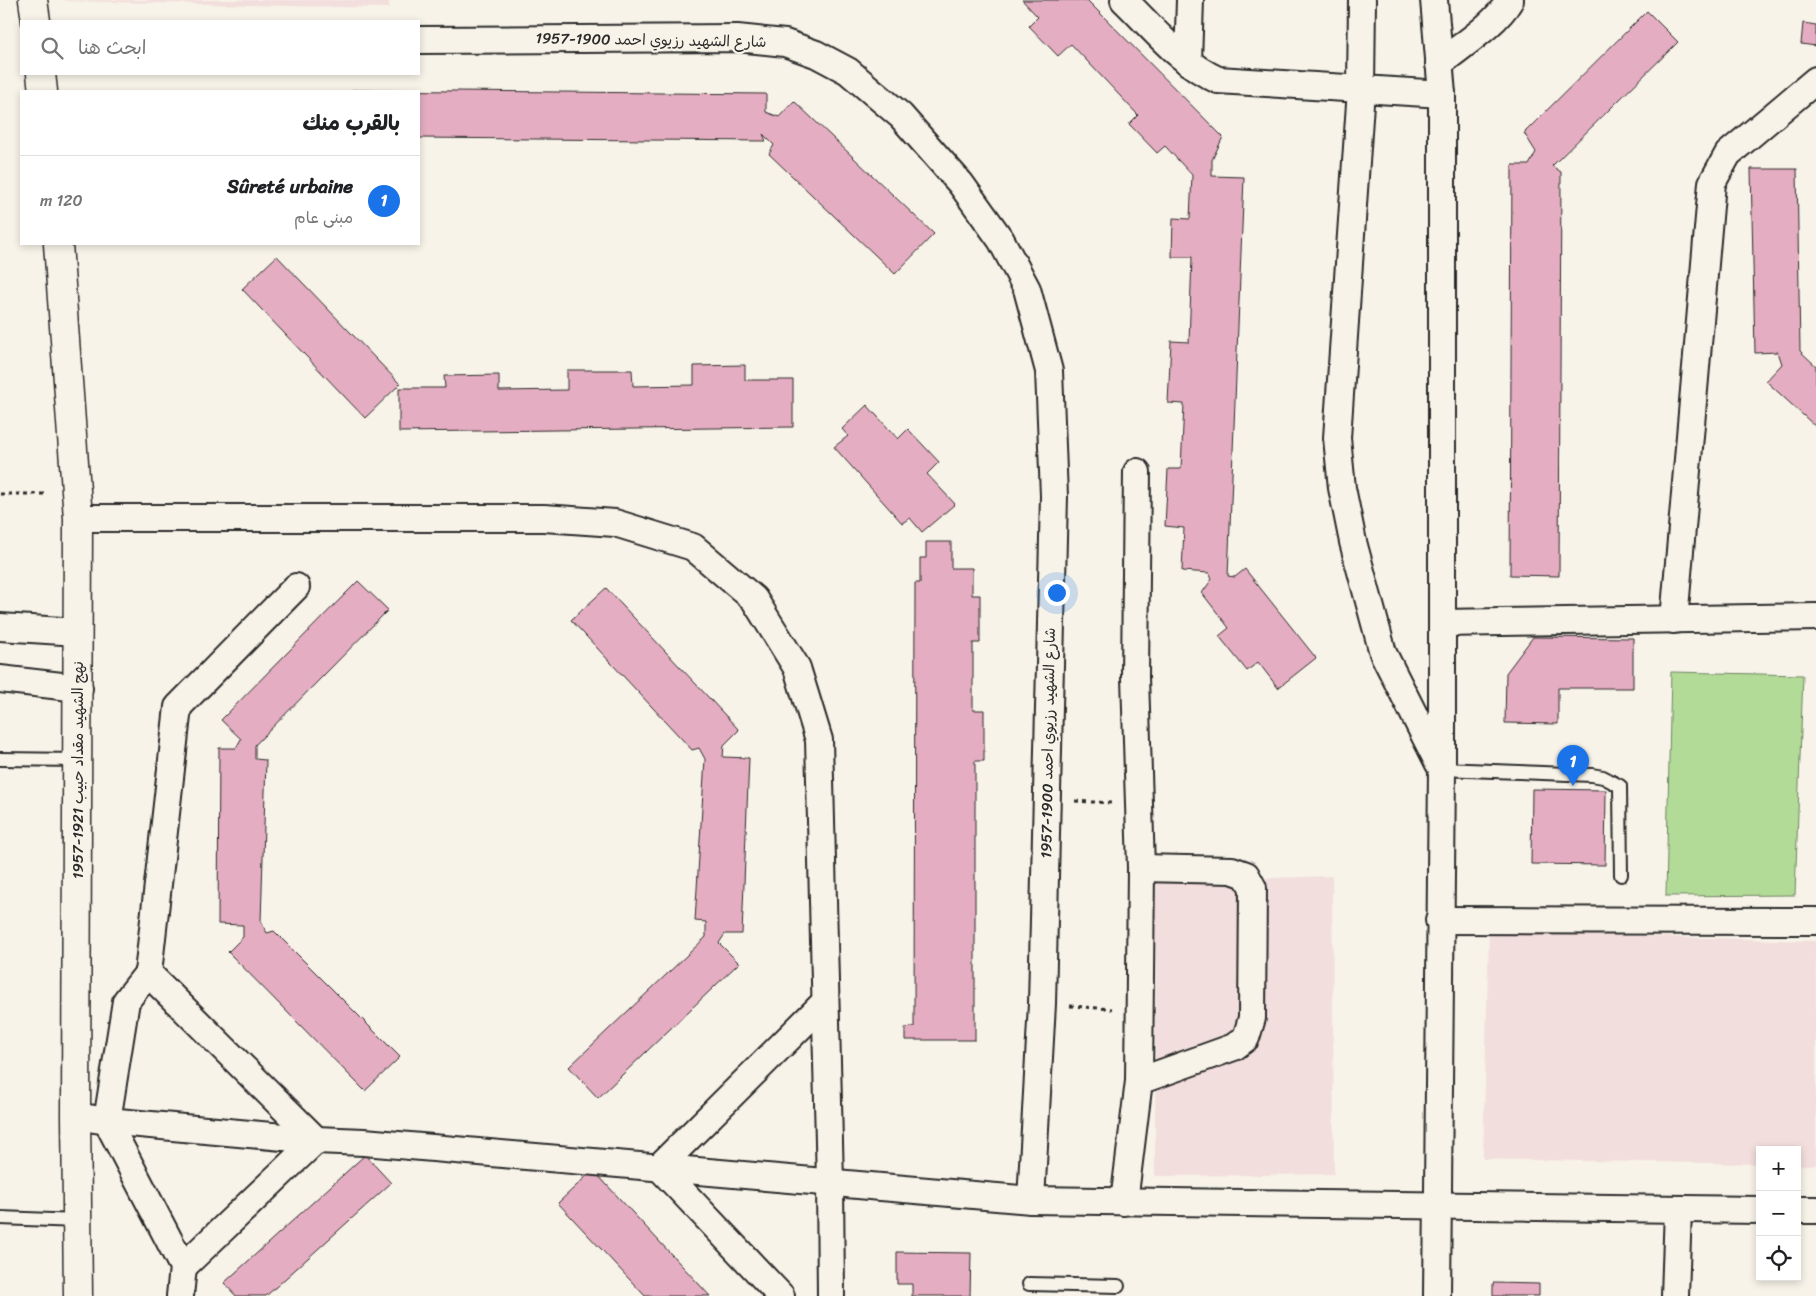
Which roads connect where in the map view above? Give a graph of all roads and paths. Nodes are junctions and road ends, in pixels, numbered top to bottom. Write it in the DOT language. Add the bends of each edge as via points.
graph roads {
  1 [pos="33,0"];
  2 [pos="1124,0"];
  3 [pos="1190,0"];
  4 [pos="1362,0"];
  5 [pos="1434,0"];
  6 [pos="1510,0"];
  7 [pos="36,20"];
  8 [pos="420,40"];
  9 [pos="1188,62"];
  10 [pos="1439,64"];
  11 [pos="41,75"];
  12 [pos="1816,80"];
  13 [pos="1361,89"];
  14 [pos="43,90"];
  15 [pos="1442,94"];
  16 [pos="58,245"];
  17 [pos="1137,472"];
  18 [pos="0,494"];
  19 [pos="77,506"];
  20 [pos="296,587"];
  21 [pos="1816,617"];
  22 [pos="1674,620"];
  23 [pos="1442,623"];
  24 [pos="0,627"];
  25 [pos="78,632"];
  26 [pos="0,679"];
  27 [pos="79,688"];
  28 [pos="0,758"];
  29 [pos="78,760"];
  30 [pos="1442,769"];
  31 [pos="1047,799"];
  32 [pos="1139,804"];
  33 [pos="1140,868"];
  34 [pos="1621,875"];
  35 [pos="1439,920"];
  36 [pos="1816,922"];
  37 [pos="148,973"];
  38 [pos="825,1002"];
  39 [pos="1042,1004"];
  40 [pos="1139,1010"];
  41 [pos="1139,1081"];
  42 [pos="76,1116"];
  43 [pos="107,1121"];
  44 [pos="316,1140"];
  45 [pos="659,1168"];
  46 [pos="830,1182"];
  47 [pos="1031,1200"];
  48 [pos="1124,1202"];
  49 [pos="1438,1206"];
  50 [pos="1678,1209"];
  51 [pos="1756,1210"];
  52 [pos="1801,1210"];
  53 [pos="1816,1210"];
  54 [pos="0,1218"];
  55 [pos="78,1222"];
  56 [pos="183,1266"];
  57 [pos="1029,1284"];
  58 [pos="1118,1286"];
  59 [pos="78,1296"];
  60 [pos="180,1296"];
  61 [pos="781,1296"];
  62 [pos="831,1296"];
  63 [pos="1437,1296"];
  64 [pos="1675,1296"];
  1 -- 7 [label="street"];
  2 -- 9 [label="street"];
  3 -- 9 [label="street"];
  4 -- 13 [label="street"];
  5 -- 10 [label="street"];
  6 -- 10 [label="street" via="1490,23"];
  8 -- 31 [label="street, شارع الشهيد رزيوي احمد 1900-1957" via="737,38 785,42 816,54 855,76 901,116 961,184 1001,240 1027,289 1049,371 1054,496"];
  9 -- 13 [label="street" via="1218,80"];
  10 -- 15 [label="street"];
  11 -- 14 [label="street"];
  12 -- 22 [label="street" via="1728,154 1712,183"];
  13 -- 15 [label="street"];
  13 -- 30 [label="street" via="1337,438 1342,488 1383,653"];
  15 -- 23 [label="street"];
  16 -- 19 [label="street, نهج الشهيد مقداد حبيب 1921-1957"];
  17 -- 32 [label="street" via="1135,677"];
  18 -- 19 [label="path"];
  19 -- 25 [label="street, نهج الشهيد مقداد حبيب 1921-1957"];
  19 -- 38 [label="street" via="544,518 615,524 693,547 754,599 797,668 819,740"];
  20 -- 37 [label="street" via="178,707"];
  21 -- 22 [label="street"];
  22 -- 23 [label="street"];
  23 -- 30 [label="street"];
  24 -- 25 [label="street"];
  25 -- 27 [label="street, نهج الشهيد مقداد حبيب 1921-1957"];
  26 -- 27 [label="street"];
  27 -- 29 [label="street, نهج الشهيد مقداد حبيب 1921-1957"];
  28 -- 29 [label="lane"];
  29 -- 42 [label="street, نهج الشهيد مقداد حبيب 1921-1957"];
  30 -- 34 [label="lane" via="1592,775 1620,786"];
  30 -- 35 [label="street"];
  31 -- 32 [label="path"];
  31 -- 39 [label="street, شارع الشهيد رزيوي احمد 1900-1957"];
  32 -- 33 [label="street"];
  33 -- 40 [label="street"];
  33 -- 41 [label="street" via="1232,870 1246,876 1253,888 1252,1018 1246,1038 1234,1047"];
  35 -- 36 [label="street"];
  35 -- 49 [label="street"];
  37 -- 43 [label="street" via="126,1001"];
  37 -- 44 [label="street"];
  38 -- 45 [label="street"];
  38 -- 46 [label="street"];
  39 -- 40 [label="path"];
  39 -- 47 [label="street, شارع الشهيد رزيوي احمد 1900-1957"];
  40 -- 41 [label="street"];
  41 -- 48 [label="street"];
  42 -- 43 [label="street"];
  42 -- 55 [label="street, نهج الشهيد مقداد حبيب 1921-1957"];
  43 -- 44 [label="street"];
  43 -- 56 [label="street"];
  44 -- 45 [label="street"];
  44 -- 56 [label="street"];
  45 -- 46 [label="street"];
  45 -- 61 [label="street"];
  46 -- 47 [label="street"];
  46 -- 62 [label="street"];
  47 -- 48 [label="street"];
  48 -- 49 [label="street"];
  49 -- 50 [label="street"];
  49 -- 63 [label="street"];
  50 -- 51 [label="street"];
  50 -- 64 [label="street"];
  52 -- 53 [label="street"];
  54 -- 55 [label="lane"];
  55 -- 59 [label="street, نهج الشهيد مقداد حبيب 1921-1957"];
  56 -- 60 [label="street"];
  57 -- 58 [label="lane"];
}
